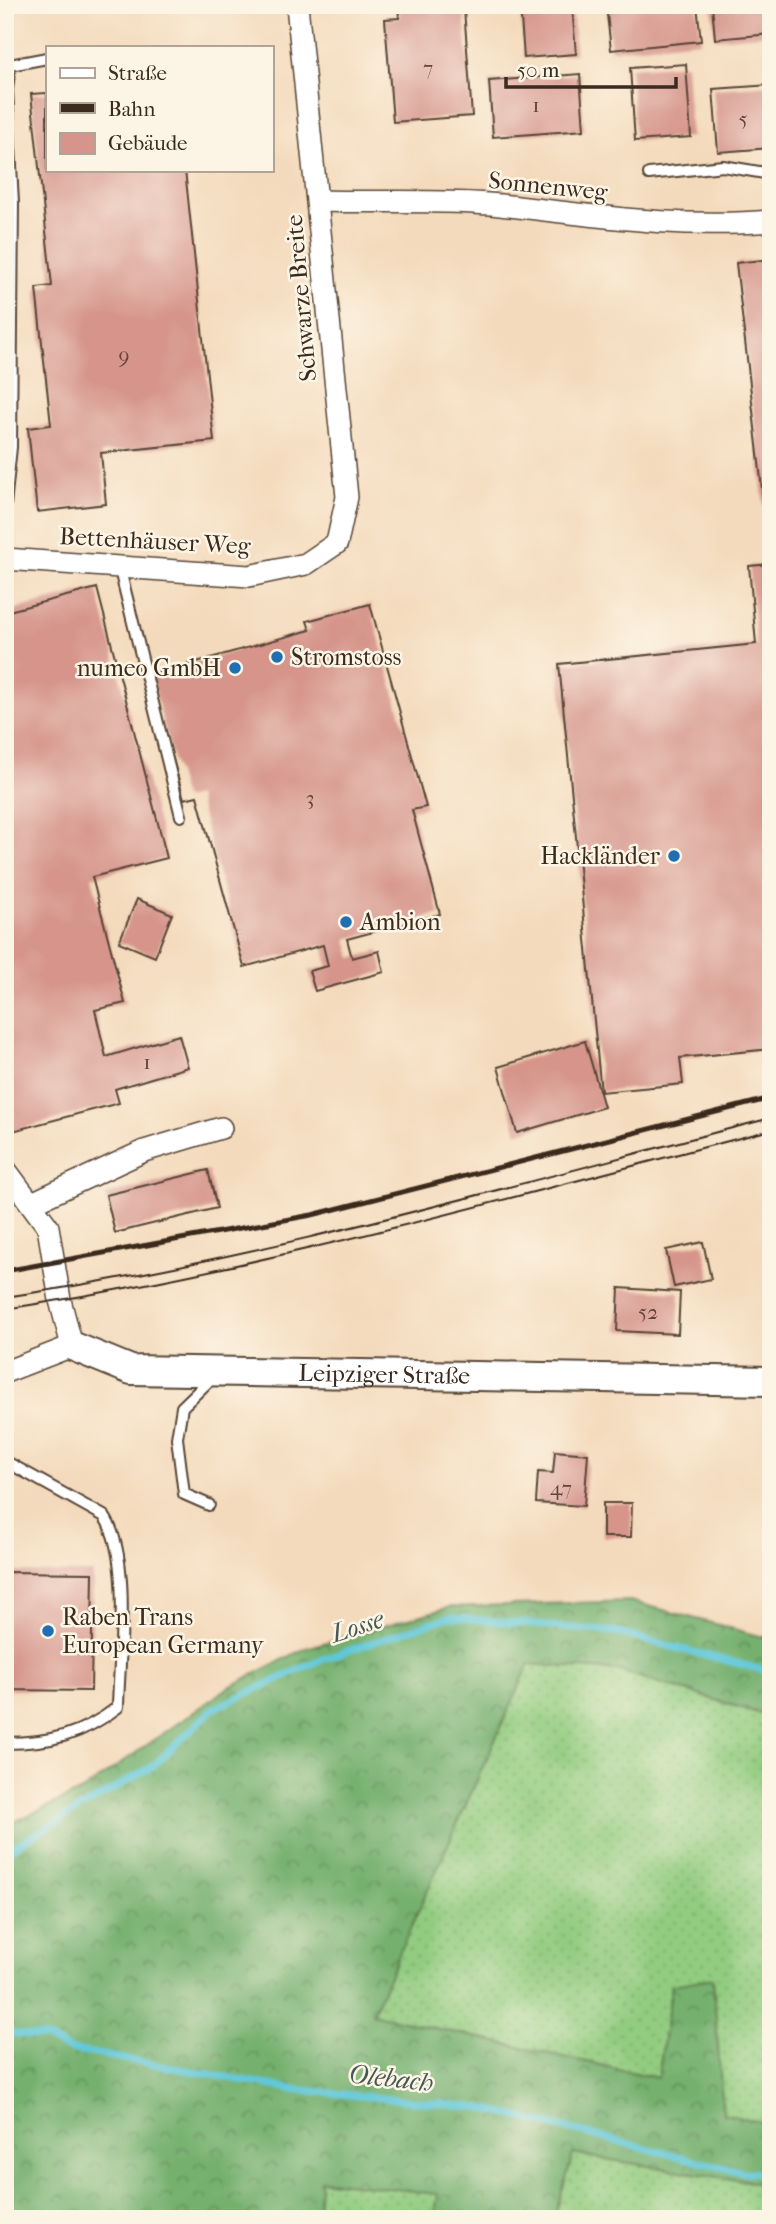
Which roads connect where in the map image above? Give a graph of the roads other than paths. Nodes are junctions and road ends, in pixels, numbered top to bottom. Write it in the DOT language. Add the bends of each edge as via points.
graph roads {
  1 [pos="297,5"];
  2 [pos="46,58"];
  3 [pos="649,174"];
  4 [pos="771,174"];
  5 [pos="319,201"];
  6 [pos="771,221"];
  7 [pos="5,505"];
  8 [pos="337,543"];
  9 [pos="5,559"];
  10 [pos="119,566"];
  11 [pos="181,816"];
  12 [pos="220,1128"];
  13 [pos="5,1169"];
  14 [pos="32,1203"];
  15 [pos="72,1346"];
  16 [pos="219,1371"];
  17 [pos="5,1372"];
  18 [pos="771,1381"];
  19 [pos="5,1461"];
  20 [pos="209,1505"];
  21 [pos="5,1743"];
  1 -- 5 [label="street, Schwarze Breite"];
  2 -- 7 [label="lane" via="10,65 7,90 13,204 11,447"];
  3 -- 4 [label="lane" via="723,166"];
  5 -- 6 [label="street, Sonnenweg" via="498,205 601,219 720,225"];
  5 -- 8 [label="street, Schwarze Breite" via="347,497"];
  8 -- 10 [label="street, Bettenhäuser Weg" via="306,564 250,576"];
  9 -- 10 [label="street, Bettenhäuser Weg"];
  10 -- 11 [label="lane"];
  12 -- 14 [label="street" via="144,1151"];
  13 -- 14 [label="street"];
  14 -- 15 [label="street" via="48,1227"];
  15 -- 16 [label="street, Leipziger Straße" via="131,1370"];
  15 -- 17 [label="street"];
  16 -- 18 [label="street, Leipziger Straße"];
  16 -- 20 [label="lane" via="182,1407 177,1438 184,1494"];
  19 -- 21 [label="lane" via="104,1516 113,1529 121,1571 118,1707 93,1726 40,1743"];
}
